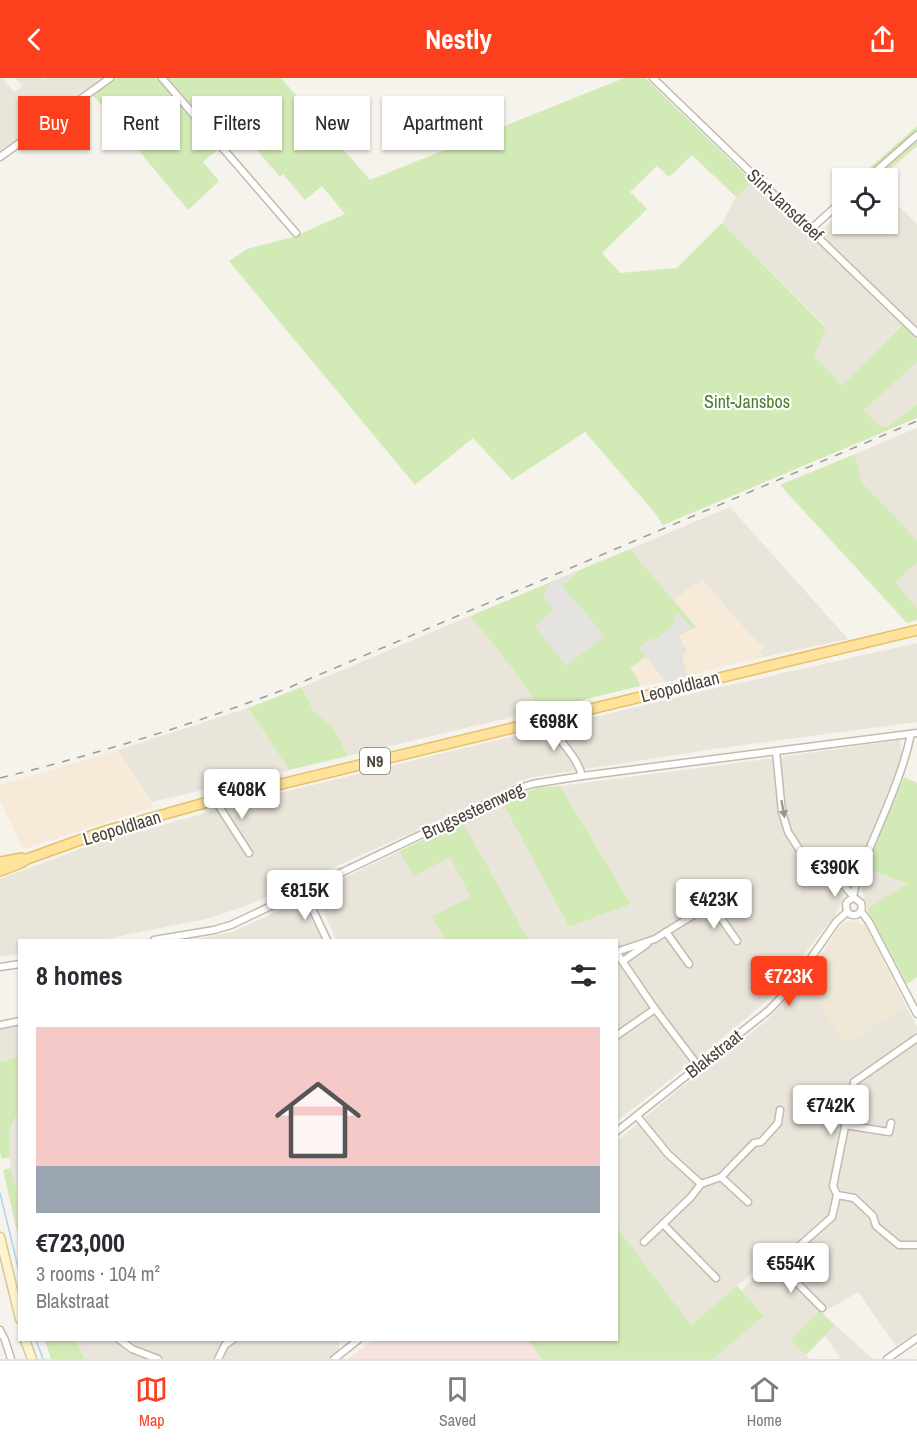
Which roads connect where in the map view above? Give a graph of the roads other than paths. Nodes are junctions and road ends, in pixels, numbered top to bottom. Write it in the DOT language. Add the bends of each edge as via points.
graph roads {
  1 [pos="110,78"];
  2 [pos="162,78"];
  3 [pos="653,78"];
  4 [pos="917,135"];
  5 [pos="0,157"];
  6 [pos="879,168"];
  7 [pos="832,210"];
  8 [pos="811,229"];
  9 [pos="296,233"];
  10 [pos="917,333"];
  11 [pos="917,630"];
  12 [pos="547,720"];
  13 [pos="914,734"];
  14 [pos="776,751"];
  15 [pos="582,776"];
  16 [pos="215,800"];
  17 [pos="249,853"];
  18 [pos="27,858"];
  19 [pos="0,862"];
  20 [pos="0,871"];
  21 [pos="304,891"];
  22 [pos="853,897"];
  23 [pos="847,912"];
  24 [pos="861,912"];
  25 [pos="666,932"];
  26 [pos="160,939"];
  27 [pos="327,939"];
  28 [pos="655,939"];
  29 [pos="737,941"];
  30 [pos="618,951"];
  31 [pos="618,955"];
  32 [pos="623,961"];
  33 [pos="18,964"];
  34 [pos="689,964"];
  35 [pos="0,967"];
  36 [pos="655,1010"];
  37 [pos="917,1014"];
  38 [pos="18,1021"];
  39 [pos="0,1025"];
  40 [pos="618,1035"];
  41 [pos="917,1038"];
  42 [pos="699,1066"];
  43 [pos="780,1110"];
  44 [pos="636,1116"];
  45 [pos="891,1123"];
  46 [pos="845,1125"];
  47 [pos="618,1130"];
  48 [pos="721,1177"];
  49 [pos="701,1184"];
  50 [pos="837,1195"];
  51 [pos="748,1202"];
  52 [pos="663,1224"];
  53 [pos="0,1237"];
  54 [pos="644,1242"];
  55 [pos="917,1245"];
  56 [pos="716,1278"];
  57 [pos="822,1308"];
  58 [pos="18,1311"];
  59 [pos="0,1330"];
  60 [pos="917,1338"];
  61 [pos="25,1341"];
  62 [pos="125,1341"];
  63 [pos="231,1341"];
  64 [pos="345,1341"];
  65 [pos="357,1341"];
  66 [pos="345,1350"];
  67 [pos="11,1359"];
  68 [pos="32,1359"];
  69 [pos="158,1359"];
  70 [pos="219,1359"];
  71 [pos="334,1359"];
  72 [pos="887,1359"];
  1 -- 5 [label="street"];
  2 -- 9 [label="street"];
  3 -- 8 [label="street, Sint-Jansdreef"];
  4 -- 6 [label="street"];
  7 -- 8 [label="street"];
  8 -- 10 [label="street, Sint-Jansdreef"];
  11 -- 12 [label="main road, Leopoldlaan / N9"];
  12 -- 15 [label="street" via="579,764"];
  12 -- 16 [label="main road, Leopoldlaan / N9"];
  13 -- 14 [label="street, Brugsesteenweg"];
  13 -- 22 [label="street"];
  14 -- 15 [label="street, Brugsesteenweg"];
  14 -- 22 [label="street, one-way" via="782,812 788,832 799,849 820,869 841,881"];
  15 -- 21 [label="street, Brugsesteenweg" via="517,789"];
  16 -- 17 [label="street"];
  16 -- 18 [label="main road, Leopoldlaan / N9"];
  18 -- 19 [label="main road, Leopoldlaan / N9"];
  18 -- 20 [label="main road, Leopoldlaan / N9"];
  21 -- 26 [label="street, Brugsesteenweg" via="231,925"];
  21 -- 27 [label="street"];
  22 -- 23 [label="street" via="845,906"];
  22 -- 24 [label="street" via="861,903"];
  23 -- 24 [label="street"];
  23 -- 42 [label="street, Blakstraat" via="769,1010"];
  24 -- 37 [label="street"];
  25 -- 28 [label="street"];
  25 -- 29 [label="street" via="711,904"];
  25 -- 34 [label="street"];
  28 -- 30 [label="street"];
  28 -- 32 [label="street"];
  31 -- 32 [label="street"];
  32 -- 36 [label="street"];
  33 -- 35 [label="street"];
  36 -- 40 [label="street"];
  36 -- 42 [label="street"];
  38 -- 39 [label="street"];
  41 -- 46 [label="street" via="854,1082"];
  42 -- 44 [label="street, Blakstraat"];
  43 -- 48 [label="street" via="778,1123"];
  44 -- 47 [label="street, Blakstraat"];
  44 -- 49 [label="street" via="668,1154"];
  45 -- 46 [label="street" via="889,1132"];
  46 -- 50 [label="street" via="833,1186"];
  48 -- 49 [label="street"];
  48 -- 51 [label="street"];
  49 -- 52 [label="street"];
  50 -- 55 [label="street" via="854,1198 873,1216 876,1226 898,1245"];
  50 -- 57 [label="street" via="832,1217 780,1263"];
  52 -- 54 [label="street"];
  52 -- 56 [label="street"];
  53 -- 58 [label="main road"];
  59 -- 67 [label="street"];
  60 -- 72 [label="street"];
  61 -- 68 [label="main road"];
  62 -- 69 [label="street" via="132,1349"];
  63 -- 70 [label="street"];
  64 -- 66 [label="street"];
  65 -- 66 [label="street"];
  66 -- 71 [label="street"];
}
